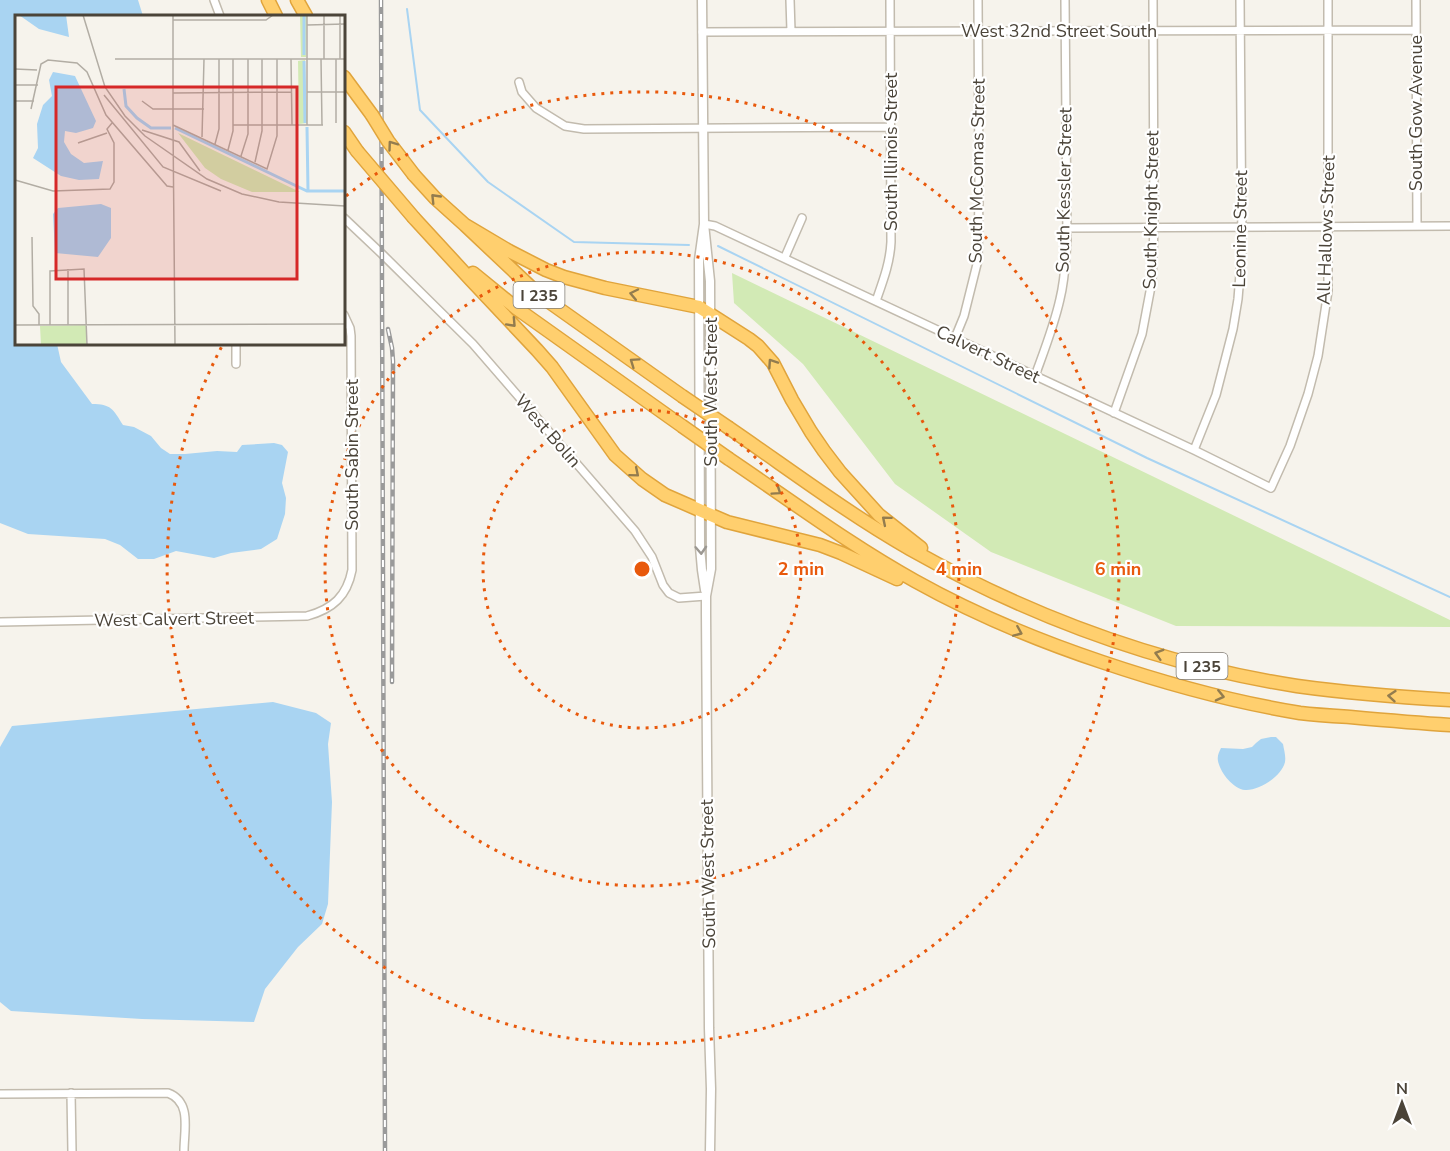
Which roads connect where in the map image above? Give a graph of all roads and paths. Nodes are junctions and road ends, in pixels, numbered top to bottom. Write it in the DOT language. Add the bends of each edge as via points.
graph roads {
  1 [pos="214,0"];
  2 [pos="268,0"];
  3 [pos="297,0"];
  4 [pos="702,0"];
  5 [pos="790,0"];
  6 [pos="890,0"];
  7 [pos="978,0"];
  8 [pos="1065,0"];
  9 [pos="1153,0"];
  10 [pos="1240,0"];
  11 [pos="1329,0"];
  12 [pos="1416,0"];
  13 [pos="220,15"];
  14 [pos="276,15"];
  15 [pos="305,15"];
  16 [pos="1065,30"];
  17 [pos="1153,30"];
  18 [pos="1240,30"];
  19 [pos="1329,30"];
  20 [pos="1416,30"];
  21 [pos="791,31"];
  22 [pos="890,31"];
  23 [pos="978,31"];
  24 [pos="702,32"];
  25 [pos="345,78"];
  26 [pos="519,82"];
  27 [pos="703,128"];
  28 [pos="891,128"];
  29 [pos="345,133"];
  30 [pos="802,218"];
  31 [pos="345,219"];
  32 [pos="704,224"];
  33 [pos="465,225"];
  34 [pos="1329,226"];
  35 [pos="1417,226"];
  36 [pos="1450,226"];
  37 [pos="1154,227"];
  38 [pos="1242,227"];
  39 [pos="1066,228"];
  40 [pos="444,249"];
  41 [pos="785,257"];
  42 [pos="876,301"];
  43 [pos="704,310"];
  44 [pos="345,317"];
  45 [pos="955,338"];
  46 [pos="236,345"];
  47 [pos="236,364"];
  48 [pos="1035,376"];
  49 [pos="1114,413"];
  50 [pos="1194,450"];
  51 [pos="1271,488"];
  52 [pos="700,509"];
  53 [pos="711,516"];
  54 [pos="967,579"];
  55 [pos="342,595"];
  56 [pos="706,596"];
  57 [pos="0,622"];
  58 [pos="994,622"];
  59 [pos="1450,699"];
  60 [pos="1450,725"];
  61 [pos="71,1093"];
  62 [pos="0,1094"];
  63 [pos="72,1151"];
  64 [pos="184,1151"];
  65 [pos="710,1151"];
  1 -- 13 [label="street"];
  2 -- 14 [label="highway"];
  3 -- 15 [label="highway"];
  4 -- 24 [label="street, South West Street"];
  5 -- 21 [label="street"];
  6 -- 22 [label="street, South Illinois Street"];
  7 -- 23 [label="street, South McComas Street"];
  8 -- 16 [label="street, South Kessler Street"];
  9 -- 17 [label="street, South Knight Street"];
  10 -- 18 [label="street, Leonine Street"];
  11 -- 19 [label="street, All Hallows Street"];
  12 -- 20 [label="street, South Gow Avenue"];
  16 -- 17 [label="street, West 32nd Street South"];
  16 -- 23 [label="street, West 32nd Street South"];
  16 -- 39 [label="street, South Kessler Street"];
  17 -- 18 [label="street, West 32nd Street South"];
  17 -- 37 [label="street, South Knight Street"];
  18 -- 19 [label="street, West 32nd Street South"];
  18 -- 38 [label="street, Leonine Street"];
  19 -- 20 [label="street, West 32nd Street South"];
  19 -- 34 [label="street, All Hallows Street"];
  20 -- 35 [label="street, South Gow Avenue"];
  21 -- 22 [label="street, West 32nd Street South"];
  21 -- 24 [label="street, West 32nd Street South"];
  22 -- 23 [label="street, West 32nd Street South"];
  22 -- 28 [label="street, South Illinois Street"];
  23 -- 45 [label="street, South McComas Street" via="978,260"];
  24 -- 27 [label="street, South West Street"];
  33 -- 25 [label="highway, I 235, one-way, bridge" via="414,175"];
  26 -- 27 [label="street" via="536,108 565,126 601,130"];
  27 -- 28 [label="street"];
  27 -- 32 [label="street, South West Street"];
  28 -- 42 [label="street, South Illinois Street" via="891,249"];
  29 -- 40 [label="highway, I 235, bridge"];
  30 -- 41 [label="street"];
  31 -- 56 [label="street, West Bolin" via="473,344 635,531 669,593 679,598"];
  32 -- 41 [label="street, Calvert Street"];
  32 -- 43 [label="street, South West Street" via="710,281"];
  43 -- 33 [label="highway, one-way" via="564,277 532,264"];
  54 -- 33 [label="highway, I 235, one-way, bridge" via="864,521 681,396 538,294"];
  34 -- 35 [label="street"];
  34 -- 38 [label="street"];
  34 -- 51 [label="street, All Hallows Street" via="1328,291 1318,356 1303,411"];
  35 -- 36 [label="street"];
  37 -- 38 [label="street"];
  37 -- 39 [label="street"];
  37 -- 49 [label="street, South Knight Street" via="1146,321"];
  38 -- 50 [label="street, Leonine Street" via="1233,329 1216,395"];
  39 -- 48 [label="street, South Kessler Street" via="1060,299"];
  40 -- 52 [label="highway, one-way" via="552,367 615,455 666,495"];
  40 -- 58 [label="highway, I 235, one-way, bridge" via="516,308 729,459 855,544"];
  41 -- 42 [label="street, Calvert Street"];
  42 -- 45 [label="street, Calvert Street"];
  43 -- 52 [label="street, South West Street"];
  43 -- 53 [label="street, South West Street"];
  54 -- 43 [label="highway, one-way" via="926,552 865,500 824,451 773,363 750,339"];
  44 -- 55 [label="street, South Sabin Street" via="351,336 352,570"];
  45 -- 48 [label="street, Calvert Street"];
  46 -- 47 [label="street"];
  48 -- 49 [label="street, Calvert Street"];
  49 -- 50 [label="street, Calvert Street"];
  50 -- 51 [label="street, Calvert Street"];
  52 -- 53 [label="highway"];
  52 -- 56 [label="street, South West Street, one-way"];
  53 -- 56 [label="street, South West Street" via="711,569"];
  53 -- 58 [label="highway" via="820,545"];
  59 -- 54 [label="highway, I 235, one-way" via="1307,687 1190,663 1072,625"];
  55 -- 57 [label="street, West Calvert Street" via="327,609 307,616"];
  56 -- 65 [label="street, South West Street"];
  58 -- 60 [label="highway, I 235, one-way" via="1136,674 1216,696 1302,713"];
  61 -- 62 [label="street"];
  61 -- 63 [label="street"];
  61 -- 64 [label="street" via="168,1093 178,1098 185,1118"];
}
